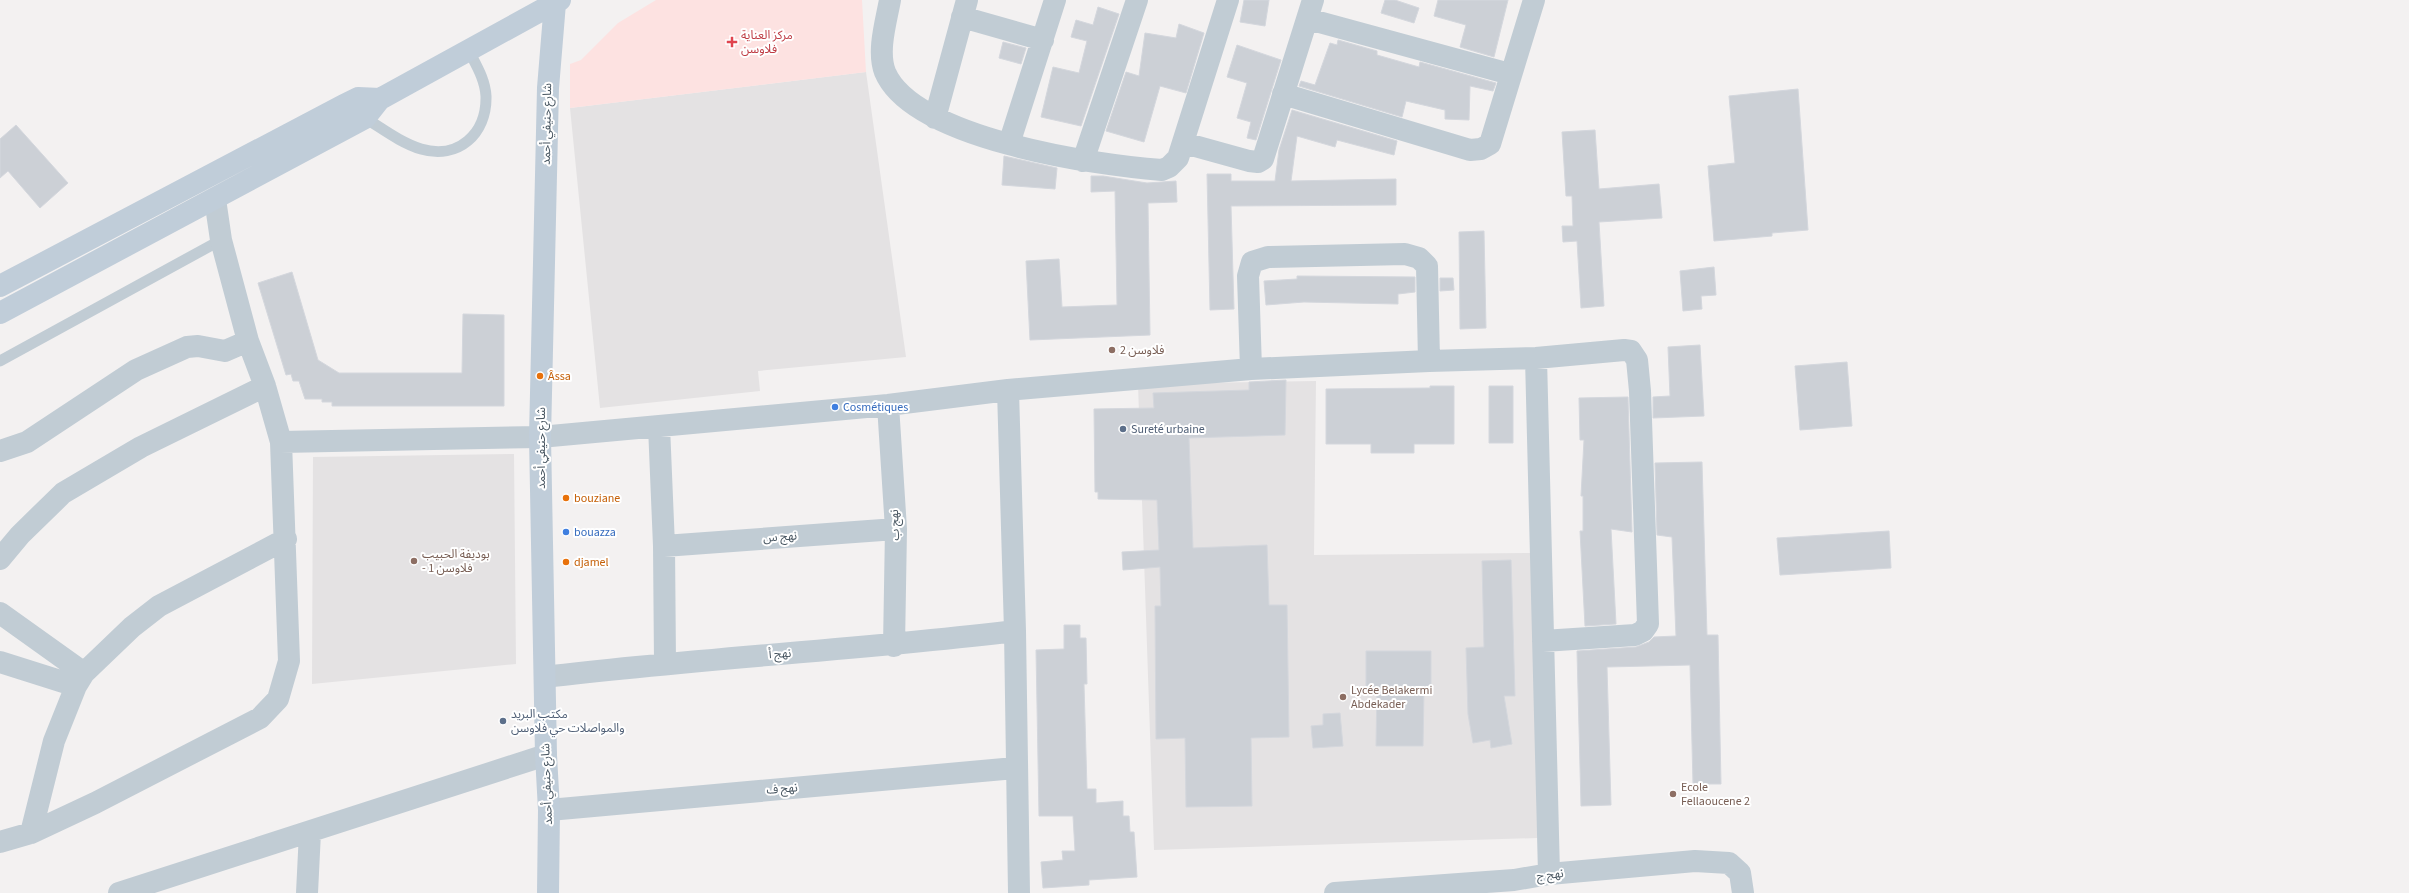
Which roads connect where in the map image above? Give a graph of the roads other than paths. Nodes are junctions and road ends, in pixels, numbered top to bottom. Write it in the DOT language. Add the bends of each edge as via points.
graph roads {
  1 [pos="890,0"];
  2 [pos="1055,0"];
  3 [pos="1137,0"];
  4 [pos="1228,0"];
  5 [pos="1534,0"];
  6 [pos="557,1"];
  7 [pos="965,8"];
  8 [pos="1311,9"];
  9 [pos="1043,40"];
  10 [pos="469,50"];
  11 [pos="1510,74"];
  12 [pos="1283,94"];
  13 [pos="380,99"];
  14 [pos="365,118"];
  15 [pos="935,118"];
  16 [pos="1184,143"];
  17 [pos="1009,144"];
  18 [pos="1083,161"];
  19 [pos="215,199"];
  20 [pos="221,240"];
  21 [pos="0,286"];
  22 [pos="0,314"];
  23 [pos="248,341"];
  24 [pos="1536,358"];
  25 [pos="1429,360"];
  26 [pos="0,361"];
  27 [pos="1251,369"];
  28 [pos="265,386"];
  29 [pos="1008,390"];
  30 [pos="888,405"];
  31 [pos="659,426"];
  32 [pos="540,437"];
  33 [pos="281,442"];
  34 [pos="0,451"];
  35 [pos="896,529"];
  36 [pos="286,539"];
  37 [pos="664,546"];
  38 [pos="0,559"];
  39 [pos="0,613"];
  40 [pos="1015,631"];
  41 [pos="1543,641"];
  42 [pos="894,646"];
  43 [pos="0,662"];
  44 [pos="665,663"];
  45 [pos="545,677"];
  46 [pos="80,679"];
  47 [pos="546,755"];
  48 [pos="1015,768"];
  49 [pos="548,810"];
  50 [pos="310,832"];
  51 [pos="31,833"];
  52 [pos="0,842"];
  53 [pos="1549,874"];
  54 [pos="1514,886"];
  55 [pos="119,893"];
  56 [pos="307,893"];
  57 [pos="548,893"];
  58 [pos="1019,893"];
  59 [pos="1335,893"];
  60 [pos="1743,893"];
  1 -- 15 [label="street" via="882,56 885,72 895,88 910,102"];
  2 -- 9 [label="street"];
  3 -- 18 [label="street"];
  4 -- 16 [label="street"];
  5 -- 11 [label="street"];
  6 -- 10 [label="main road"];
  6 -- 32 [label="main road, شارع حنيفي أحمد" via="548,88"];
  7 -- 9 [label="street"];
  7 -- 15 [label="street"];
  8 -- 11 [label="street"];
  8 -- 12 [label="street"];
  9 -- 17 [label="street"];
  10 -- 13 [label="main road"];
  10 -- 14 [label="lane" via="484,81 486,97 481,122 462,147 451,152 422,149 409,145"];
  11 -- 12 [label="street" via="1494,134 1490,144 1481,150 1470,150"];
  12 -- 16 [label="street" via="1261,161 1249,161"];
  13 -- 14 [label="main road"];
  13 -- 21 [label="main road" via="358,98"];
  14 -- 19 [label="main road"];
  15 -- 17 [label="street"];
  16 -- 18 [label="street" via="1178,158 1162,170"];
  17 -- 18 [label="street"];
  19 -- 20 [label="street"];
  19 -- 22 [label="main road"];
  20 -- 23 [label="street"];
  20 -- 26 [label="lane"];
  23 -- 28 [label="street"];
  23 -- 34 [label="street" via="225,351 198,346 187,347 136,370 27,442"];
  24 -- 25 [label="street"];
  24 -- 41 [label="street"];
  24 -- 41 [label="street" via="1624,350 1635,354 1640,391 1648,616 1648,624 1643,631 1635,635"];
  25 -- 27 [label="street"];
  25 -- 27 [label="street" via="1427,266 1419,258 1405,254 1268,257 1252,262 1248,276"];
  27 -- 29 [label="street"];
  28 -- 33 [label="street"];
  28 -- 38 [label="street" via="141,448 63,493 20,534"];
  29 -- 30 [label="street"];
  29 -- 40 [label="street"];
  30 -- 31 [label="street"];
  30 -- 35 [label="street, نهج ب"];
  31 -- 32 [label="street"];
  31 -- 37 [label="street"];
  32 -- 33 [label="street"];
  32 -- 45 [label="main road, شارع حنيفي أحمد"];
  33 -- 36 [label="street"];
  35 -- 37 [label="street, نهج س"];
  35 -- 42 [label="street, نهج ب"];
  36 -- 46 [label="street" via="160,606 132,627"];
  36 -- 51 [label="street" via="289,660 275,703 260,718"];
  37 -- 44 [label="street"];
  39 -- 46 [label="street"];
  40 -- 42 [label="street, نهج أ"];
  40 -- 48 [label="street"];
  41 -- 53 [label="street"];
  42 -- 44 [label="street, نهج أ"];
  43 -- 46 [label="street"];
  44 -- 45 [label="street, نهج أ"];
  45 -- 47 [label="main road, شارع حنيفي أحمد"];
  46 -- 51 [label="street" via="54,741"];
  47 -- 49 [label="main road, شارع حنيفي أحمد"];
  47 -- 50 [label="street"];
  48 -- 49 [label="street, نهج ف"];
  48 -- 58 [label="street"];
  49 -- 57 [label="main road, شارع حنيفي أحمد"];
  50 -- 55 [label="street"];
  50 -- 56 [label="street"];
  51 -- 52 [label="street"];
  53 -- 54 [label="street, نهج ج"];
  53 -- 60 [label="street, نهج ج" via="1679,862 1729,863 1740,873"];
  54 -- 59 [label="street, نهج ج"];
}
